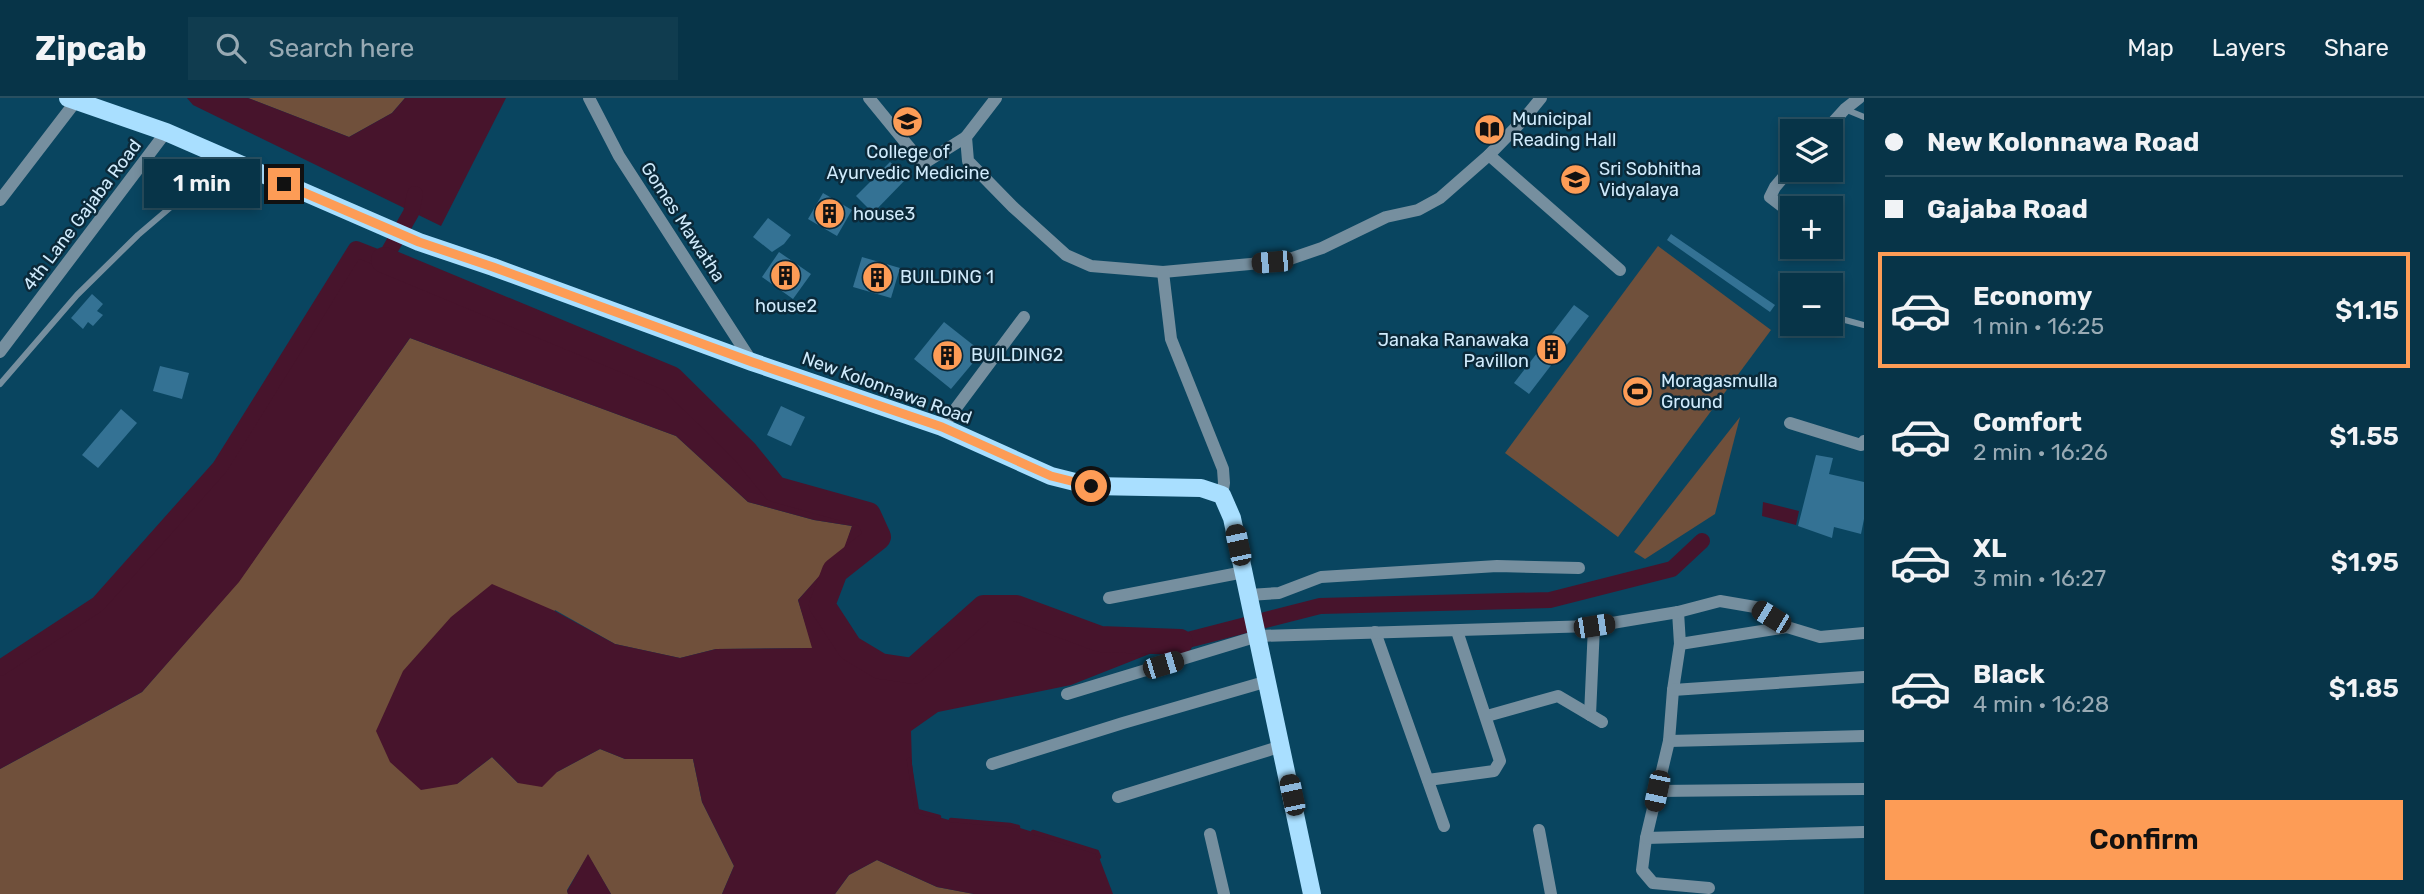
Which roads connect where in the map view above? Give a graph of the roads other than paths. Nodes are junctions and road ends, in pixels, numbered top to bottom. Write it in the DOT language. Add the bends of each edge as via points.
graph roads {
  1 [pos="589,98"];
  2 [pos="869,98"];
  3 [pos="996,98"];
  4 [pos="1541,98"];
  5 [pos="1859,98"];
  6 [pos="72,99"];
  7 [pos="1845,109"];
  8 [pos="1864,117"];
  9 [pos="1836,119"];
  10 [pos="166,132"];
  11 [pos="966,136"];
  12 [pos="211,152"];
  13 [pos="1489,155"];
  14 [pos="1780,181"];
  15 [pos="0,200"];
  16 [pos="1780,205"];
  17 [pos="1620,270"];
  18 [pos="1163,272"];
  19 [pos="1024,317"];
  20 [pos="1845,320"];
  21 [pos="1864,325"];
  22 [pos="0,352"];
  23 [pos="752,362"];
  24 [pos="0,384"];
  25 [pos="1790,423"];
  26 [pos="942,427"];
  27 [pos="1864,441"];
  28 [pos="1222,495"];
  29 [pos="1579,568"];
  30 [pos="1244,572"];
  31 [pos="1109,598"];
  32 [pos="1250,598"];
  33 [pos="1678,612"];
  34 [pos="1594,626"];
  35 [pos="1787,627"];
  36 [pos="1458,631"];
  37 [pos="1375,632"];
  38 [pos="1257,633"];
  39 [pos="1864,633"];
  40 [pos="1680,644"];
  41 [pos="1864,677"];
  42 [pos="1268,681"];
  43 [pos="1673,690"];
  44 [pos="1067,694"];
  45 [pos="1487,716"];
  46 [pos="1864,736"];
  47 [pos="1669,741"];
  48 [pos="1282,746"];
  49 [pos="992,764"];
  50 [pos="1428,780"];
  51 [pos="1864,789"];
  52 [pos="1657,791"];
  53 [pos="1118,797"];
  54 [pos="1444,826"];
  55 [pos="1539,830"];
  56 [pos="1864,832"];
  57 [pos="1210,834"];
  58 [pos="1646,838"];
  59 [pos="1709,888"];
  60 [pos="1224,894"];
  61 [pos="1312,894"];
  62 [pos="1551,894"];
  1 -- 23 [label="street, Gomes Mawatha" via="619,156"];
  2 -- 11 [label="street" via="923,164"];
  3 -- 11 [label="street"];
  4 -- 13 [label="street"];
  5 -- 7 [label="street"];
  6 -- 10 [label="main road, New Kolonnawa Road"];
  6 -- 15 [label="street"];
  7 -- 8 [label="lane"];
  7 -- 9 [label="street"];
  10 -- 12 [label="main road, New Kolonnawa Road"];
  10 -- 22 [label="street, 4th Lane Gajaba Road"];
  11 -- 18 [label="street" via="968,162 1066,255 1091,265"];
  12 -- 23 [label="main road, New Kolonnawa Road" via="419,242"];
  12 -- 24 [label="lane" via="199,183 78,295"];
  13 -- 17 [label="street"];
  13 -- 18 [label="street" via="1418,211 1386,217 1322,248 1284,261"];
  14 -- 16 [label="street" via="1770,197"];
  18 -- 28 [label="street" via="1171,339 1223,469"];
  19 -- 26 [label="street"];
  20 -- 21 [label="lane"];
  23 -- 26 [label="main road, New Kolonnawa Road"];
  25 -- 27 [label="street" via="1861,445"];
  26 -- 28 [label="main road, New Kolonnawa Road" via="1051,476 1091,486 1201,488"];
  28 -- 30 [label="main road" via="1233,518"];
  29 -- 32 [label="street" via="1497,566 1321,577"];
  30 -- 31 [label="street"];
  30 -- 32 [label="main road"];
  32 -- 38 [label="main road"];
  33 -- 34 [label="street"];
  33 -- 35 [label="street" via="1720,601 1755,607"];
  33 -- 40 [label="street"];
  34 -- 36 [label="street"];
  34 -- 45 [label="street" via="1596,718 1558,696"];
  35 -- 39 [label="street" via="1820,637"];
  35 -- 40 [label="street"];
  36 -- 37 [label="street"];
  36 -- 45 [label="street"];
  37 -- 38 [label="street"];
  37 -- 50 [label="street"];
  38 -- 42 [label="main road"];
  38 -- 44 [label="street"];
  40 -- 43 [label="street"];
  41 -- 43 [label="street"];
  42 -- 48 [label="main road"];
  42 -- 49 [label="street"];
  43 -- 47 [label="street"];
  45 -- 50 [label="street" via="1500,761 1494,771"];
  46 -- 47 [label="street"];
  47 -- 52 [label="street"];
  48 -- 53 [label="street"];
  48 -- 61 [label="main road"];
  50 -- 54 [label="street"];
  51 -- 52 [label="street"];
  52 -- 58 [label="street"];
  55 -- 62 [label="street"];
  56 -- 58 [label="street"];
  57 -- 60 [label="street"];
  58 -- 59 [label="street" via="1642,870 1653,883"];
}
